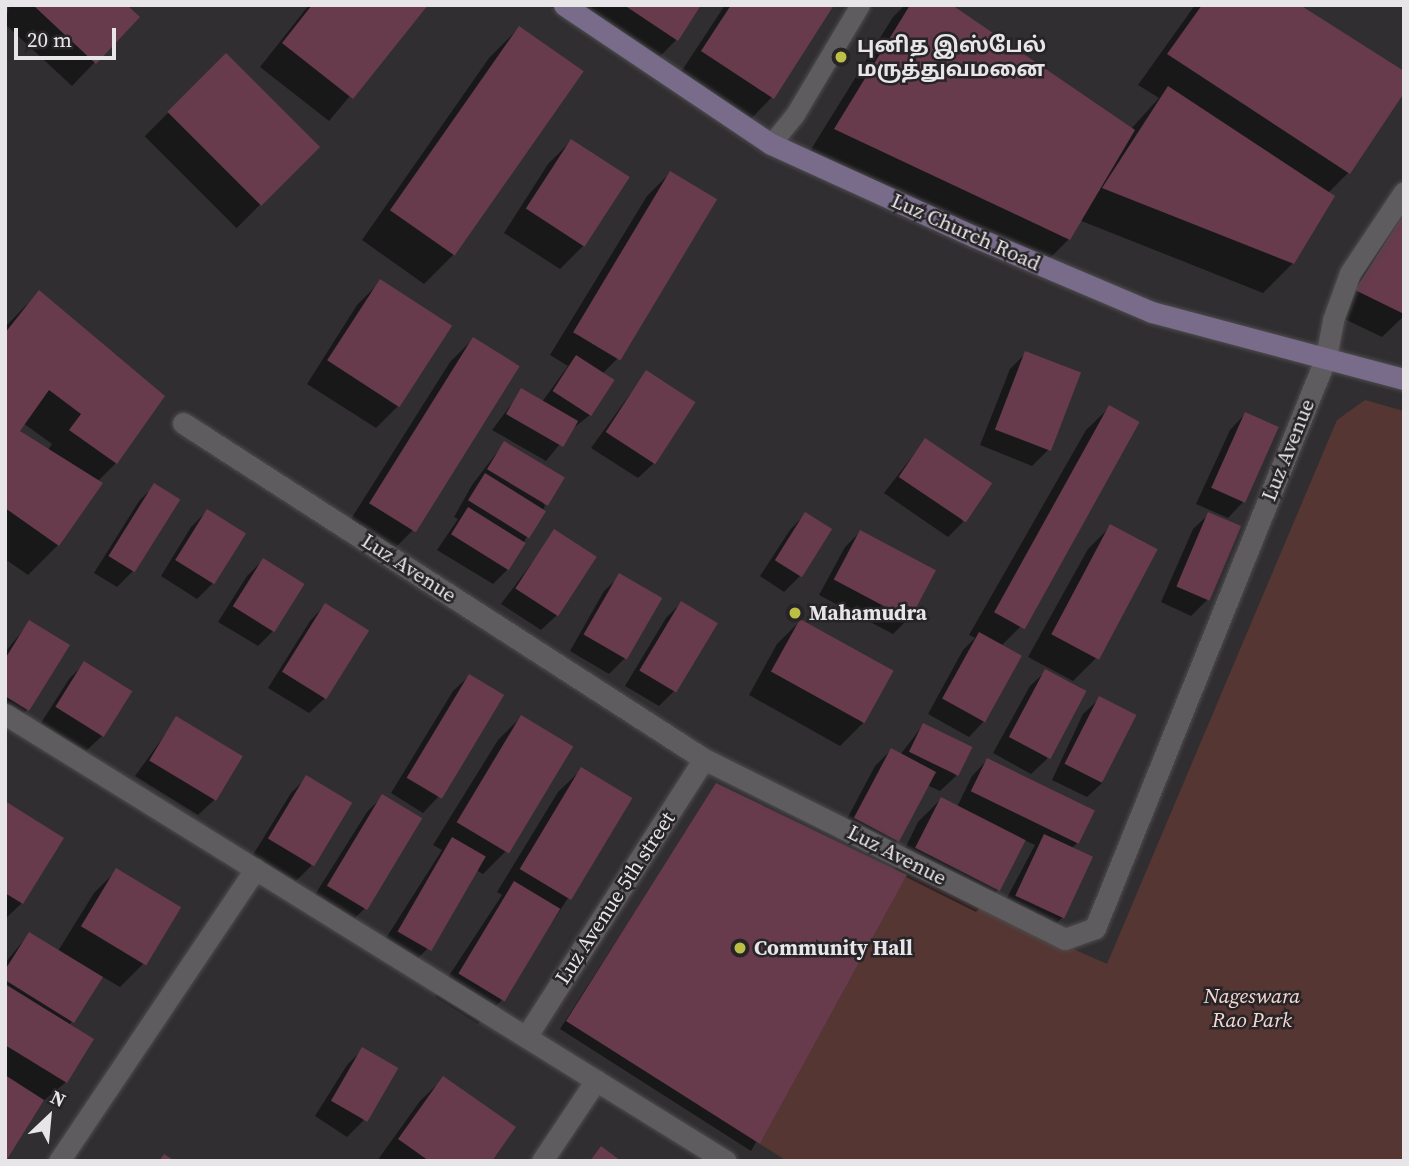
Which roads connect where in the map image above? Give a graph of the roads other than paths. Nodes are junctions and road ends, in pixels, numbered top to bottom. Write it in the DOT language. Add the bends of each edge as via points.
graph roads {
  1 [pos="564,5"];
  2 [pos="860,5"];
  3 [pos="771,144"];
  4 [pos="1404,192"];
  5 [pos="1326,356"];
  6 [pos="1404,379"];
  7 [pos="183,423"];
  8 [pos="5,714"];
  9 [pos="704,759"];
  10 [pos="255,869"];
  11 [pos="527,1037"];
  12 [pos="596,1080"];
  13 [pos="59,1161"];
  14 [pos="542,1161"];
  15 [pos="726,1161"];
  1 -- 3 [label="main road, Luz Church Road"];
  2 -- 3 [label="lane" via="794,116"];
  3 -- 5 [label="main road, Luz Church Road" via="1152,312"];
  4 -- 5 [label="street, Luz Avenue" via="1350,273"];
  5 -- 6 [label="main road, Luz Church Road"];
  5 -- 9 [label="street, Luz Avenue" via="1095,928 1065,939"];
  7 -- 9 [label="street, Luz Avenue"];
  8 -- 10 [label="street"];
  9 -- 11 [label="street, Luz Avenue 5th street"];
  10 -- 11 [label="street"];
  10 -- 13 [label="street"];
  11 -- 12 [label="street"];
  12 -- 14 [label="street"];
  12 -- 15 [label="street"];
}
